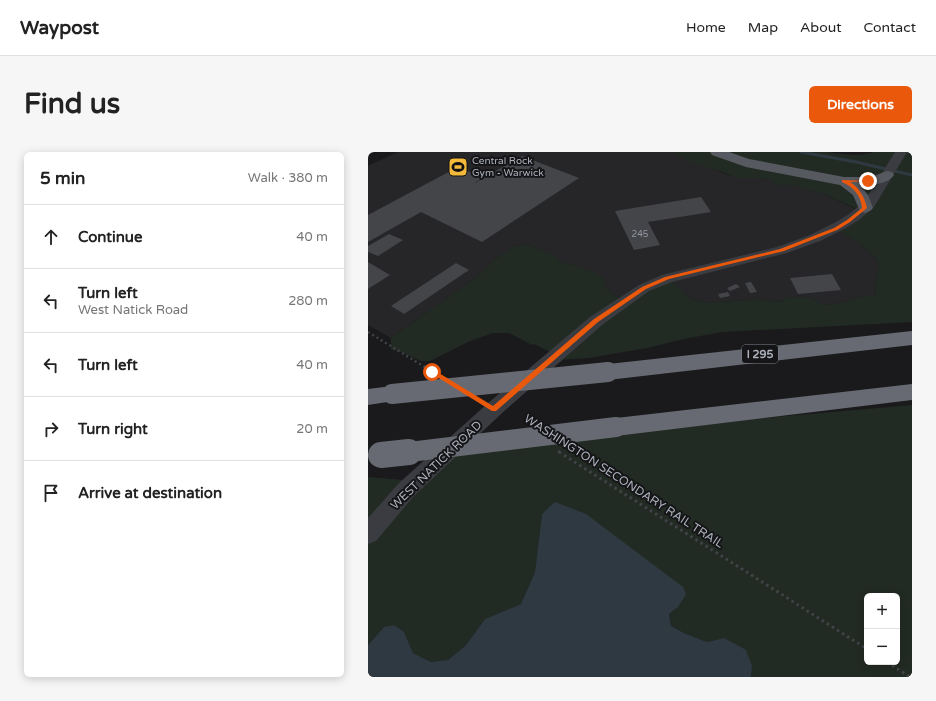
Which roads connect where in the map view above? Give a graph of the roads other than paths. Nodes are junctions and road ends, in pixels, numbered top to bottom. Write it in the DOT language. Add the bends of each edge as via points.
graph roads {
  1 [pos="717,152"];
  2 [pos="901,152"];
  3 [pos="889,172"];
  4 [pos="844,181"];
  5 [pos="865,208"];
  6 [pos="912,338"];
  7 [pos="912,392"];
  8 [pos="368,397"];
  9 [pos="374,455"];
  10 [pos="368,534"];
  1 -- 4 [label="main road" via="746,163"];
  2 -- 3 [label="street, WEST NATICK ROAD"];
  3 -- 4 [label="main road" via="873,181"];
  3 -- 5 [label="street, WEST NATICK ROAD"];
  4 -- 5 [label="main road" via="854,186 864,200"];
  5 -- 10 [label="street, WEST NATICK ROAD" via="841,225 796,245 754,258 667,278 644,288 596,320 505,400 406,490"];
  6 -- 8 [label="highway, I 295, bridge"];
  7 -- 9 [label="highway, bridge"];
}
